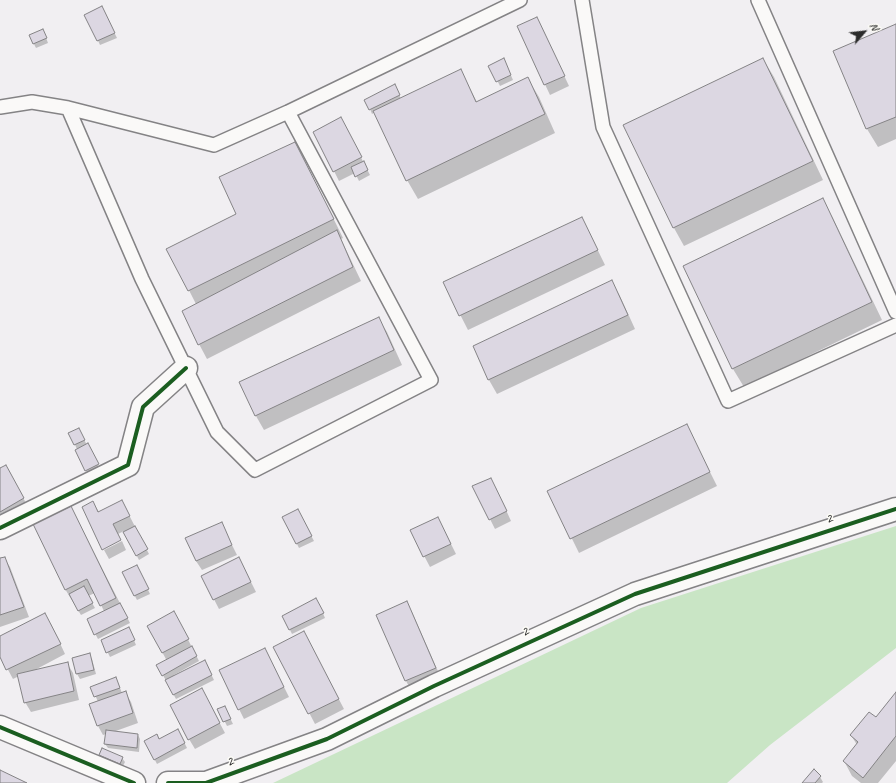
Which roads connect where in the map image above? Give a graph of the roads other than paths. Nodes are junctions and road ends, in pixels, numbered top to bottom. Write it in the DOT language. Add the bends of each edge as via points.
graph roads {
  1 [pos="520,0"];
  2 [pos="582,0"];
  3 [pos="758,0"];
  4 [pos="0,107"];
  5 [pos="68,108"];
  6 [pos="288,112"];
  7 [pos="896,312"];
  8 [pos="896,325"];
  9 [pos="186,368"];
  10 [pos="896,509"];
  11 [pos="0,528"];
  12 [pos="0,727"];
  13 [pos="134,783"];
  14 [pos="168,783"];
  1 -- 6 [label="lane"];
  2 -- 8 [label="lane" via="603,127 728,401"];
  3 -- 7 [label="lane"];
  4 -- 5 [label="lane" via="32,102"];
  5 -- 6 [label="lane" via="214,145"];
  5 -- 9 [label="lane" via="142,279"];
  6 -- 9 [label="lane" via="431,380 255,470 217,432"];
  9 -- 11 [label="street" via="143,407 128,465"];
  10 -- 14 [label="street, 2" via="635,594 441,683 327,739 206,783"];
  12 -- 13 [label="street"];
}
